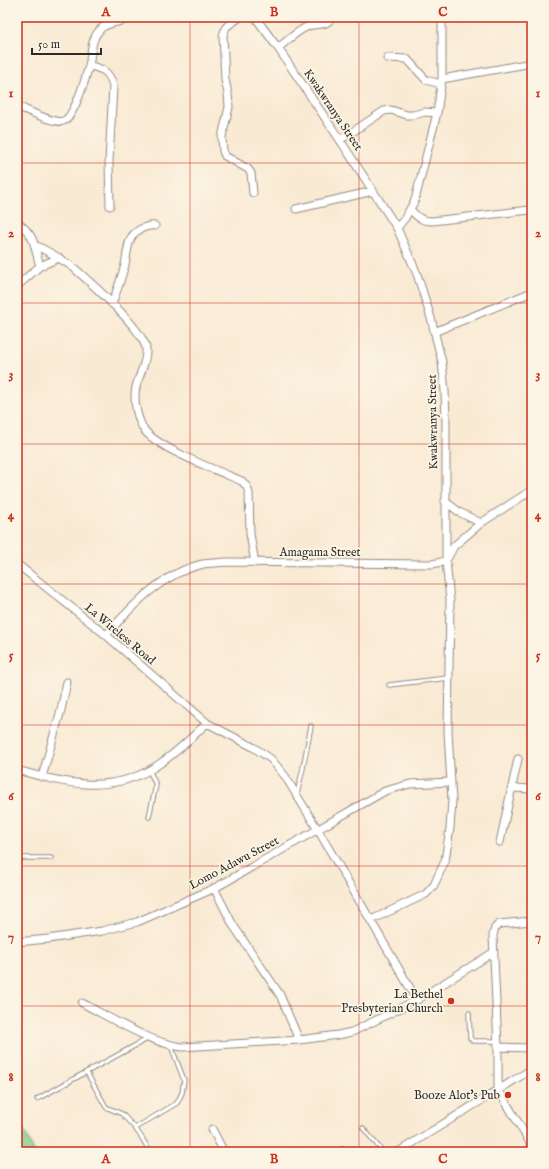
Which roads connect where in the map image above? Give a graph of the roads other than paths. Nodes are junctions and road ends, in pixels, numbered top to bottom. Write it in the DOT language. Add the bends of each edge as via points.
graph roads {
  1 [pos="139,17"];
  2 [pos="240,17"];
  3 [pos="255,17"];
  4 [pos="331,17"];
  5 [pos="442,17"];
  6 [pos="278,48"];
  7 [pos="387,58"];
  8 [pos="532,63"];
  9 [pos="89,66"];
  10 [pos="441,81"];
  11 [pos="17,106"];
  12 [pos="437,113"];
  13 [pos="340,140"];
  14 [pos="373,191"];
  15 [pos="253,193"];
  16 [pos="110,206"];
  17 [pos="410,208"];
  18 [pos="296,209"];
  19 [pos="530,210"];
  20 [pos="17,222"];
  21 [pos="155,226"];
  22 [pos="397,228"];
  23 [pos="36,245"];
  24 [pos="59,258"];
  25 [pos="40,266"];
  26 [pos="17,286"];
  27 [pos="532,292"];
  28 [pos="112,304"];
  29 [pos="434,332"];
  30 [pos="531,492"];
  31 [pos="445,501"];
  32 [pos="481,523"];
  33 [pos="446,560"];
  34 [pos="255,563"];
  35 [pos="17,564"];
  36 [pos="106,635"];
  37 [pos="448,678"];
  38 [pos="67,682"];
  39 [pos="389,685"];
  40 [pos="207,723"];
  41 [pos="311,726"];
  42 [pos="518,759"];
  43 [pos="17,770"];
  44 [pos="150,770"];
  45 [pos="42,777"];
  46 [pos="451,782"];
  47 [pos="512,788"];
  48 [pos="532,789"];
  49 [pos="297,795"];
  50 [pos="149,817"];
  51 [pos="318,830"];
  52 [pos="500,842"];
  53 [pos="17,858"];
  54 [pos="51,858"];
  55 [pos="214,888"];
  56 [pos="371,920"];
  57 [pos="532,921"];
  58 [pos="17,942"];
  59 [pos="494,952"];
  60 [pos="417,1000"];
  61 [pos="82,1003"];
  62 [pos="469,1013"];
  63 [pos="150,1038"];
  64 [pos="299,1040"];
  65 [pos="498,1044"];
  66 [pos="171,1046"];
  67 [pos="532,1048"];
  68 [pos="532,1069"];
  69 [pos="87,1073"];
  70 [pos="498,1089"];
  71 [pos="37,1099"];
  72 [pos="135,1128"];
  73 [pos="363,1128"];
  74 [pos="212,1129"];
  75 [pos="532,1146"];
  76 [pos="150,1152"];
  77 [pos="224,1152"];
  78 [pos="383,1152"];
  79 [pos="398,1152"];
  1 -- 9 [label="street" via="104,27 96,34"];
  2 -- 15 [label="street" via="226,27 223,35 229,107 222,137 223,151 225,156 248,169"];
  3 -- 6 [label="street, Kwakwranya Street"];
  4 -- 6 [label="street" via="326,24 309,26"];
  5 -- 10 [label="street"];
  6 -- 13 [label="street, Kwakwranya Street"];
  7 -- 10 [label="street" via="407,59 426,80"];
  8 -- 10 [label="street"];
  9 -- 11 [label="street" via="77,100 68,118 63,122"];
  9 -- 16 [label="street" via="105,70 113,86 109,162"];
  10 -- 12 [label="street"];
  12 -- 13 [label="street" via="425,112 413,116 391,110 384,111"];
  12 -- 17 [label="street" via="419,186"];
  13 -- 14 [label="street, Kwakwranya Street"];
  14 -- 18 [label="street"];
  14 -- 22 [label="street, Kwakwranya Street"];
  17 -- 19 [label="street" via="424,221"];
  17 -- 22 [label="street"];
  20 -- 23 [label="street" via="28,231"];
  21 -- 28 [label="street" via="142,228 133,235"];
  22 -- 29 [label="street, Kwakwranya Street" via="416,274"];
  23 -- 24 [label="street"];
  23 -- 25 [label="street"];
  24 -- 25 [label="street"];
  24 -- 28 [label="street" via="74,268"];
  25 -- 26 [label="street"];
  27 -- 29 [label="street"];
  28 -- 34 [label="street" via="129,322 145,347 145,361 135,393 141,425 161,443 245,483 249,493 250,534"];
  29 -- 31 [label="street, Kwakwranya Street" via="442,362 445,391"];
  30 -- 32 [label="street"];
  31 -- 32 [label="street" via="459,512"];
  31 -- 33 [label="street, Kwakwranya Street"];
  32 -- 33 [label="street" via="454,546"];
  33 -- 34 [label="street, Amagama Street" via="432,564"];
  33 -- 37 [label="street, Kwakwranya Street" via="450,600"];
  34 -- 36 [label="street, Amagama Street" via="203,564 178,572 146,594"];
  35 -- 36 [label="street, La Wireless Road"];
  36 -- 40 [label="street, La Wireless Road"];
  37 -- 39 [label="lane"];
  37 -- 46 [label="street, Kwakwranya Street"];
  38 -- 45 [label="street"];
  40 -- 44 [label="street"];
  40 -- 49 [label="street, La Wireless Road" via="270,759"];
  41 -- 49 [label="lane"];
  42 -- 47 [label="street"];
  43 -- 45 [label="street"];
  44 -- 45 [label="street" via="134,778 100,785 72,784"];
  44 -- 50 [label="lane" via="156,785"];
  46 -- 51 [label="street, Lomo Adawu Street" via="410,784 385,791"];
  46 -- 56 [label="street, Kwakwranya Street" via="452,801 447,854 434,885 426,894"];
  47 -- 48 [label="street"];
  47 -- 52 [label="street"];
  49 -- 51 [label="street, La Wireless Road"];
  51 -- 55 [label="street, Lomo Adawu Street"];
  51 -- 56 [label="street, La Wireless Road"];
  53 -- 54 [label="lane"];
  55 -- 58 [label="street, Lomo Adawu Street" via="137,922 102,931"];
  55 -- 64 [label="street" via="233,924 280,995"];
  56 -- 60 [label="street, La Wireless Road"];
  57 -- 59 [label="street" via="499,924 493,935"];
  59 -- 60 [label="street"];
  59 -- 65 [label="street"];
  60 -- 64 [label="street" via="352,1032"];
  61 -- 63 [label="street"];
  62 -- 65 [label="lane" via="472,1041"];
  63 -- 66 [label="street"];
  63 -- 69 [label="lane"];
  64 -- 66 [label="street"];
  65 -- 67 [label="street"];
  65 -- 70 [label="street"];
  66 -- 72 [label="lane" via="184,1080 182,1093 177,1102"];
  68 -- 70 [label="street"];
  69 -- 71 [label="lane"];
  69 -- 72 [label="lane" via="106,1107 122,1114"];
  70 -- 75 [label="street"];
  70 -- 79 [label="street"];
  72 -- 76 [label="lane"];
  73 -- 78 [label="lane"];
  74 -- 77 [label="street"];
}
